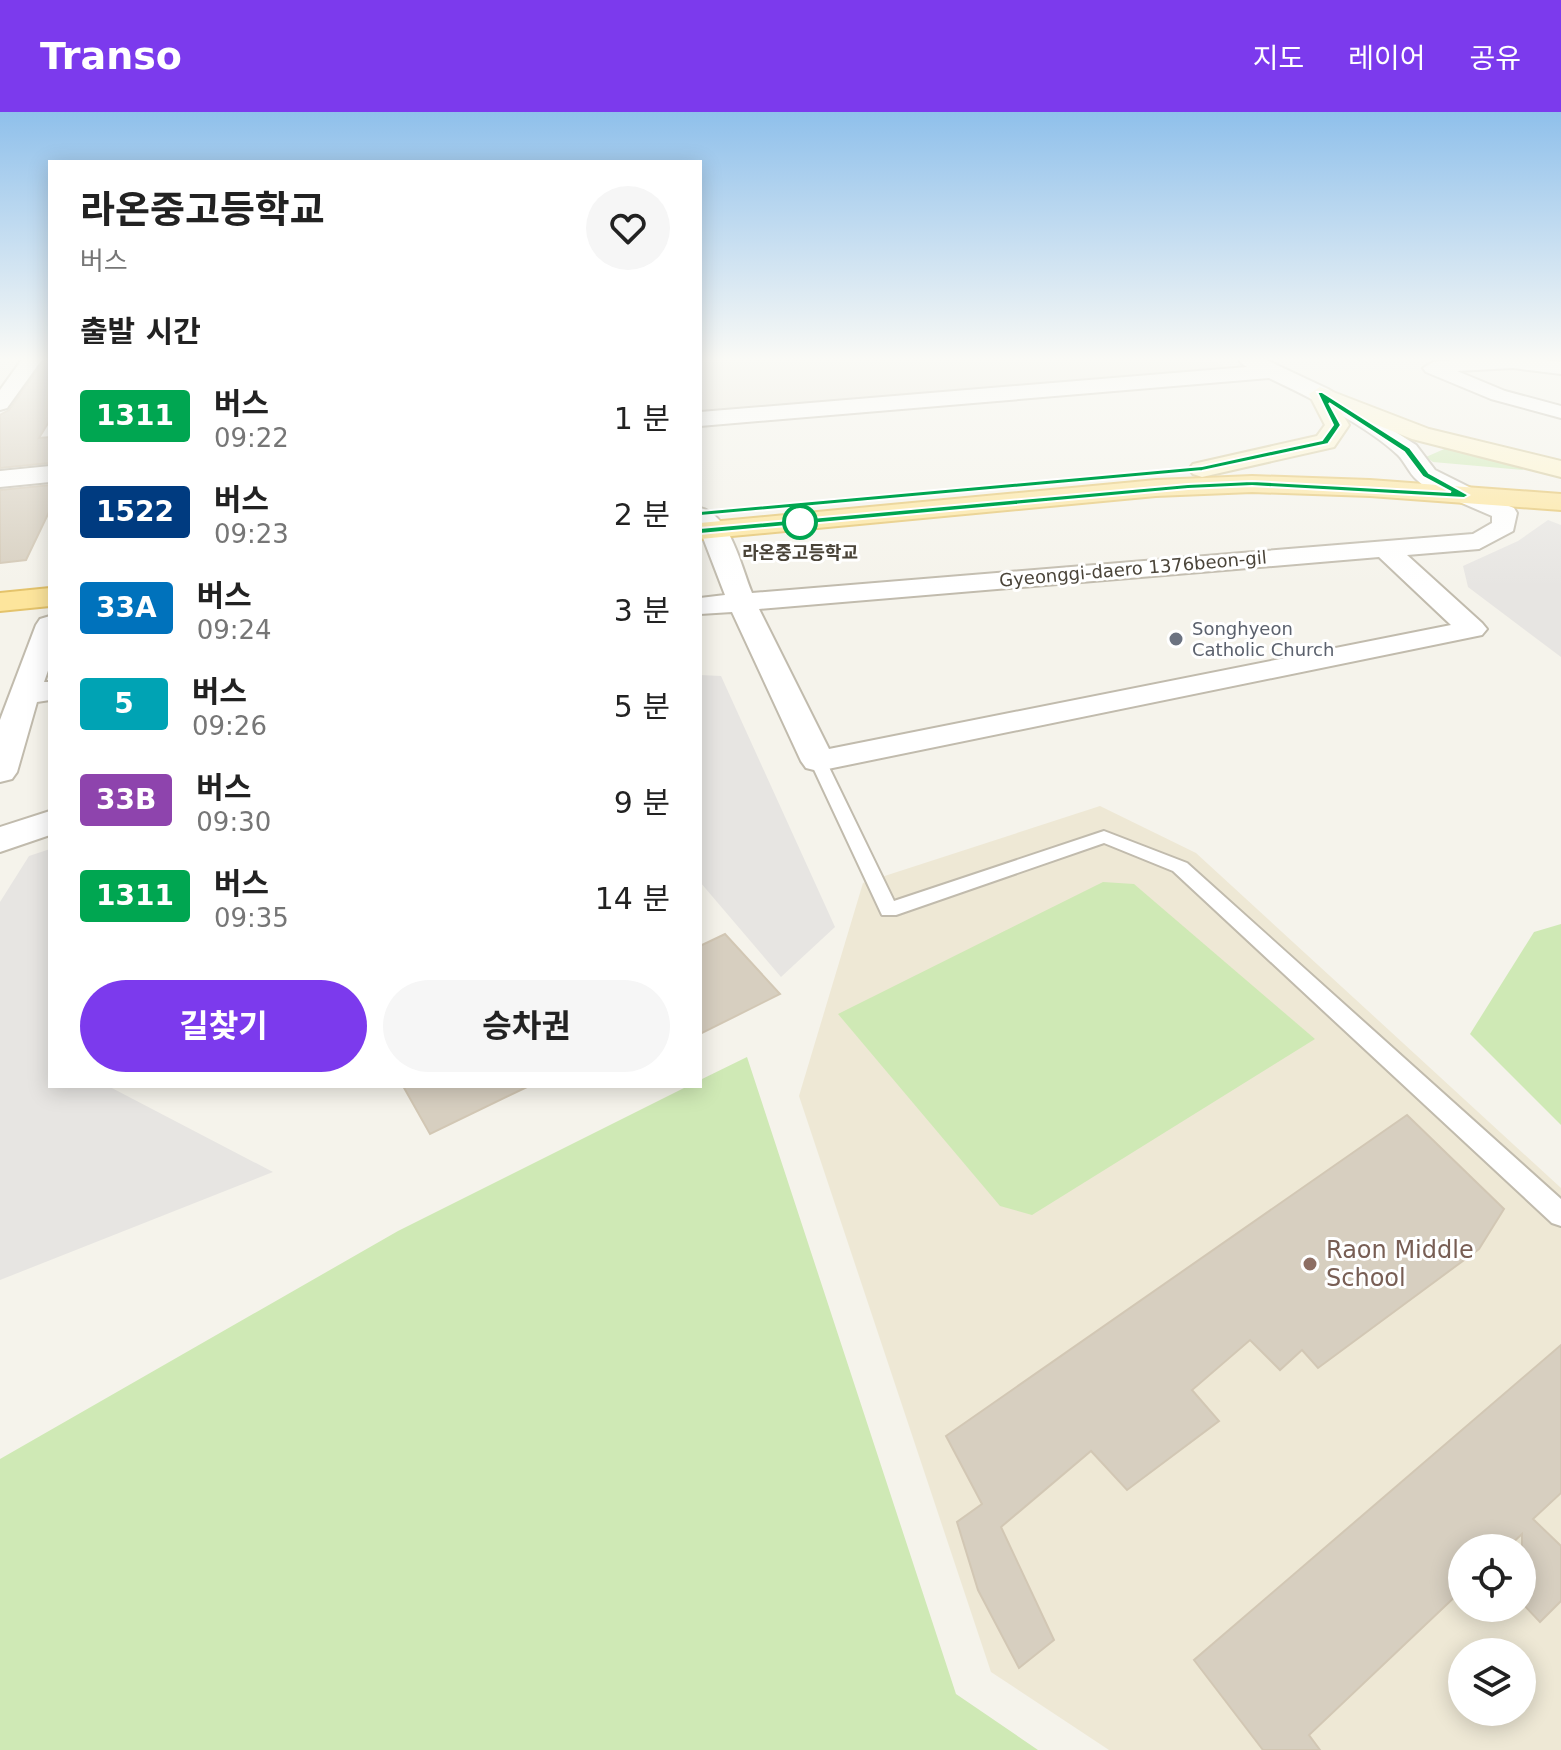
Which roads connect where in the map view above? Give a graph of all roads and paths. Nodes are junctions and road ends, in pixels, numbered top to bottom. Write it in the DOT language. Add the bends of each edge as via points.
graph roads {
  1 [pos="1330,434"];
  2 [pos="1383,434"];
  3 [pos="1423,434"];
  4 [pos="1202,469"];
  5 [pos="1561,469"];
  6 [pos="48,474"];
  7 [pos="1426,475"];
  8 [pos="0,479"];
  9 [pos="1561,484"];
  10 [pos="1464,495"];
  11 [pos="1561,502"];
  12 [pos="703,523"];
  13 [pos="1383,547"];
  14 [pos="48,580"];
  15 [pos="0,585"];
  16 [pos="48,597"];
  17 [pos="741,601"];
  18 [pos="0,602"];
  19 [pos="702,606"];
  20 [pos="48,635"];
  21 [pos="37,693"];
  22 [pos="818,761"];
  23 [pos="0,772"];
  24 [pos="48,823"];
  25 [pos="0,840"];
  26 [pos="1561,1215"];
  1 -- 4 [label="main road" via="1325,442"];
  2 -- 7 [label="street" via="1407,450"];
  3 -- 5 [label="main road"];
  4 -- 7 [label="main road" via="1307,467"];
  4 -- 12 [label="main road"];
  6 -- 8 [label="street"];
  7 -- 9 [label="main road"];
  7 -- 10 [label="street"];
  10 -- 11 [label="main road"];
  10 -- 12 [label="main road" via="1252,484 1188,486"];
  10 -- 13 [label="street, Gyeonggi-daero 1376beon-gil" via="1505,513 1504,526 1479,541"];
  12 -- 17 [label="street"];
  13 -- 17 [label="street, Gyeonggi-daero 1376beon-gil"];
  13 -- 22 [label="street" via="1472,629"];
  14 -- 15 [label="main road"];
  16 -- 18 [label="main road"];
  17 -- 19 [label="street, Gyeonggi-daero 1376beon-gil"];
  17 -- 22 [label="street"];
  20 -- 21 [label="street"];
  21 -- 23 [label="street"];
  22 -- 26 [label="lane" via="889,910 1104,837 1180,867"];
  24 -- 25 [label="street"];
}
